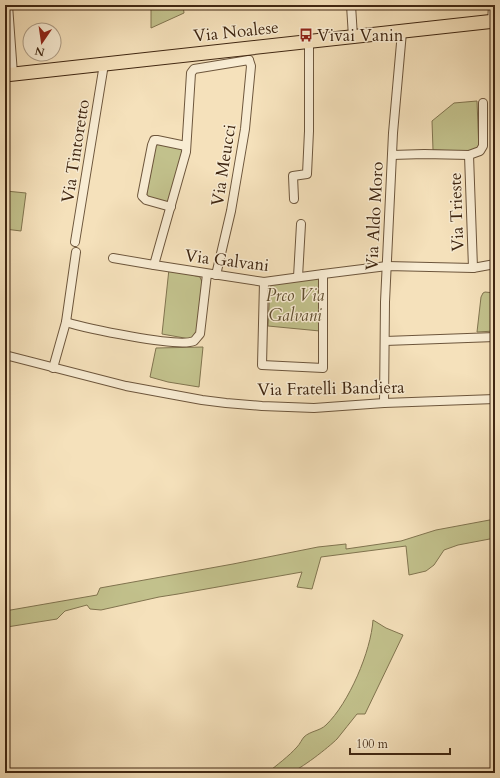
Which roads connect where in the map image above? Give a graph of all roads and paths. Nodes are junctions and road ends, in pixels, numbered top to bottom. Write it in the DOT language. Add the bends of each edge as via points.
graph roads {
  1 [pos="8,5"];
  2 [pos="351,5"];
  3 [pos="493,5"];
  4 [pos="493,22"];
  5 [pos="402,32"];
  6 [pos="353,37"];
  7 [pos="309,41"];
  8 [pos="249,54"];
  9 [pos="104,64"];
  10 [pos="9,74"];
  11 [pos="483,103"];
  12 [pos="186,146"];
  13 [pos="469,155"];
  14 [pos="392,156"];
  15 [pos="294,200"];
  16 [pos="170,207"];
  17 [pos="301,224"];
  18 [pos="75,242"];
  19 [pos="76,252"];
  20 [pos="113,258"];
  21 [pos="495,264"];
  22 [pos="154,265"];
  23 [pos="387,266"];
  24 [pos="473,268"];
  25 [pos="207,274"];
  26 [pos="323,274"];
  27 [pos="216,275"];
  28 [pos="298,278"];
  29 [pos="264,282"];
  30 [pos="66,322"];
  31 [pos="495,337"];
  32 [pos="385,341"];
  33 [pos="5,355"];
  34 [pos="53,368"];
  35 [pos="495,399"];
  36 [pos="384,403"];
  1 -- 10 [label="street"];
  2 -- 6 [label="street"];
  3 -- 4 [label="street"];
  4 -- 5 [label="main road, Via Noalese"];
  5 -- 6 [label="main road, Via Noalese"];
  5 -- 14 [label="street, Via Aldo Moro"];
  6 -- 7 [label="main road, Via Noalese"];
  7 -- 8 [label="main road, Via Noalese"];
  7 -- 15 [label="street" via="307,174 293,176"];
  8 -- 9 [label="main road, Via Noalese"];
  8 -- 12 [label="street" via="192,70"];
  8 -- 27 [label="street, Via Meucci" via="252,66 245,129 232,211"];
  9 -- 10 [label="main road, Via Noalese"];
  9 -- 18 [label="street, Via Tintoretto"];
  11 -- 13 [label="street, Via Trieste" via="483,146 480,151"];
  12 -- 16 [label="street"];
  12 -- 16 [label="street" via="157,140 154,140 152,145 142,196 146,200"];
  13 -- 14 [label="street, Via Trieste"];
  13 -- 24 [label="street, Via Trieste"];
  14 -- 23 [label="street, Via Aldo Moro"];
  16 -- 22 [label="street"];
  17 -- 28 [label="street"];
  19 -- 30 [label="street"];
  20 -- 22 [label="street, Via Galvani"];
  21 -- 24 [label="street, Via Galvani"];
  22 -- 25 [label="street, Via Galvani"];
  23 -- 24 [label="street, Via Galvani"];
  23 -- 26 [label="street, Via Galvani"];
  23 -- 32 [label="street, Via Aldo Moro"];
  25 -- 27 [label="street, Via Galvani"];
  25 -- 30 [label="street" via="200,334 194,340 166,342"];
  26 -- 28 [label="street, Via Galvani"];
  26 -- 29 [label="street" via="323,368 262,365"];
  27 -- 29 [label="street, Via Galvani"];
  28 -- 29 [label="street, Via Galvani"];
  30 -- 34 [label="street"];
  31 -- 32 [label="street"];
  32 -- 36 [label="street, Via Aldo Moro"];
  33 -- 34 [label="street, Via Fratelli Bandiera"];
  34 -- 36 [label="street, Via Fratelli Bandiera" via="126,386 226,403 314,408"];
  35 -- 36 [label="street, Via Fratelli Bandiera"];
}
